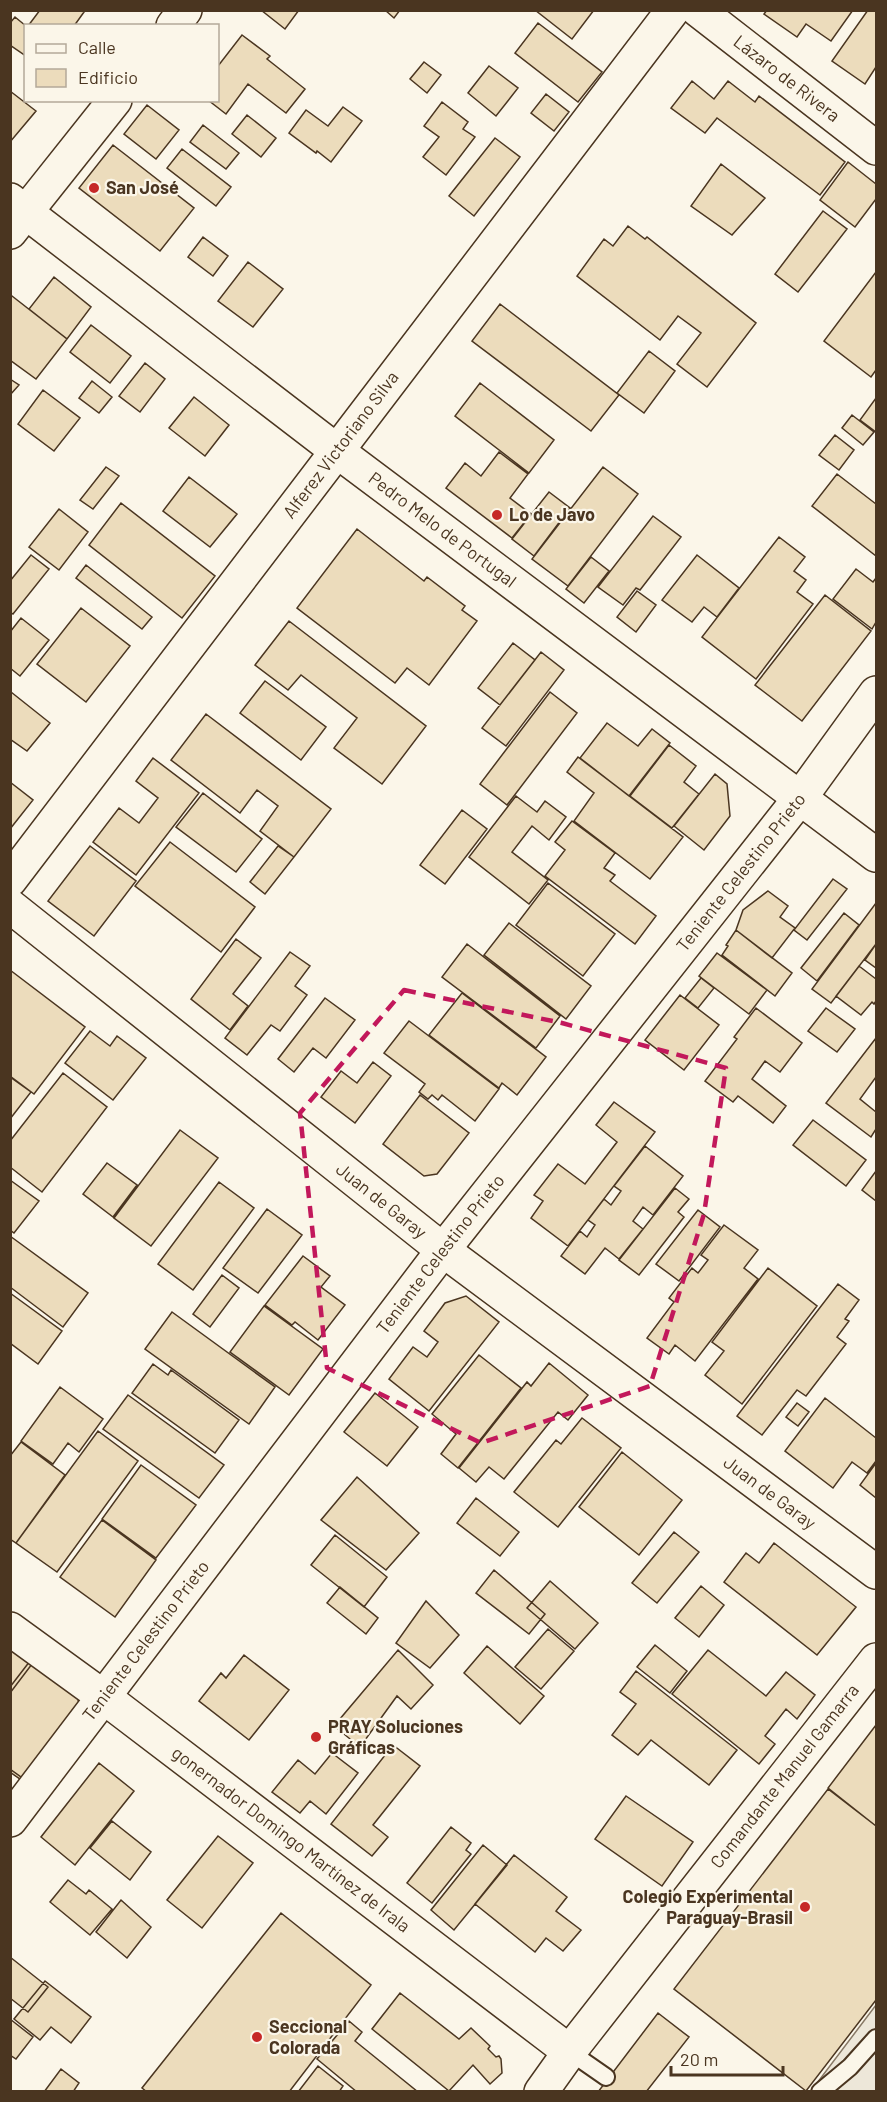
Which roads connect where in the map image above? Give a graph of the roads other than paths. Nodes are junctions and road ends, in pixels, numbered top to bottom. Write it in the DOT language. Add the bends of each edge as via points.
graph roads {
  1 [pos="185,10"];
  2 [pos="673,10"];
  3 [pos="698,10"];
  4 [pos="174,24"];
  5 [pos="113,102"];
  6 [pos="876,148"];
  7 [pos="16,215"];
  8 [pos="337,451"];
  9 [pos="876,693"];
  10 [pos="800,798"];
  11 [pos="876,855"];
  12 [pos="10,880"];
  13 [pos="10,906"];
  14 [pos="443,1250"];
  15 [pos="876,1572"];
  16 [pos="10,1629"];
  17 [pos="876,1660"];
  18 [pos="105,1698"];
  19 [pos="10,1820"];
  20 [pos="876,2038"];
  21 [pos="570,2052"];
  22 [pos="606,2077"];
  23 [pos="540,2091"];
  24 [pos="820,2091"];
  1 -- 4 [label="street"];
  2 -- 8 [label="street, Alferez Victoriano Silva"];
  3 -- 6 [label="street, Lázaro de Rivera"];
  5 -- 7 [label="street"];
  7 -- 8 [label="street, Pedro Melo de Portugal"];
  8 -- 10 [label="street, Pedro Melo de Portugal"];
  8 -- 12 [label="street, Alferez Victoriano Silva"];
  9 -- 10 [label="street, Teniente Celestino Prieto"];
  10 -- 11 [label="street, Pedro Melo de Portugal"];
  10 -- 14 [label="street, Teniente Celestino Prieto"];
  13 -- 14 [label="street, Juan de Garay"];
  14 -- 15 [label="street, Juan de Garay"];
  14 -- 18 [label="street, Teniente Celestino Prieto"];
  16 -- 18 [label="street, gonernador Domingo Martínez de Irala"];
  17 -- 21 [label="street, Comandante Manuel Gamarra"];
  18 -- 19 [label="street, Teniente Celestino Prieto"];
  18 -- 21 [label="street, gonernador Domingo Martínez de Irala"];
  20 -- 24 [label="lane" via="850,2067"];
  21 -- 22 [label="lane"];
  21 -- 23 [label="street, Comandante Manuel Gamarra"];
}
